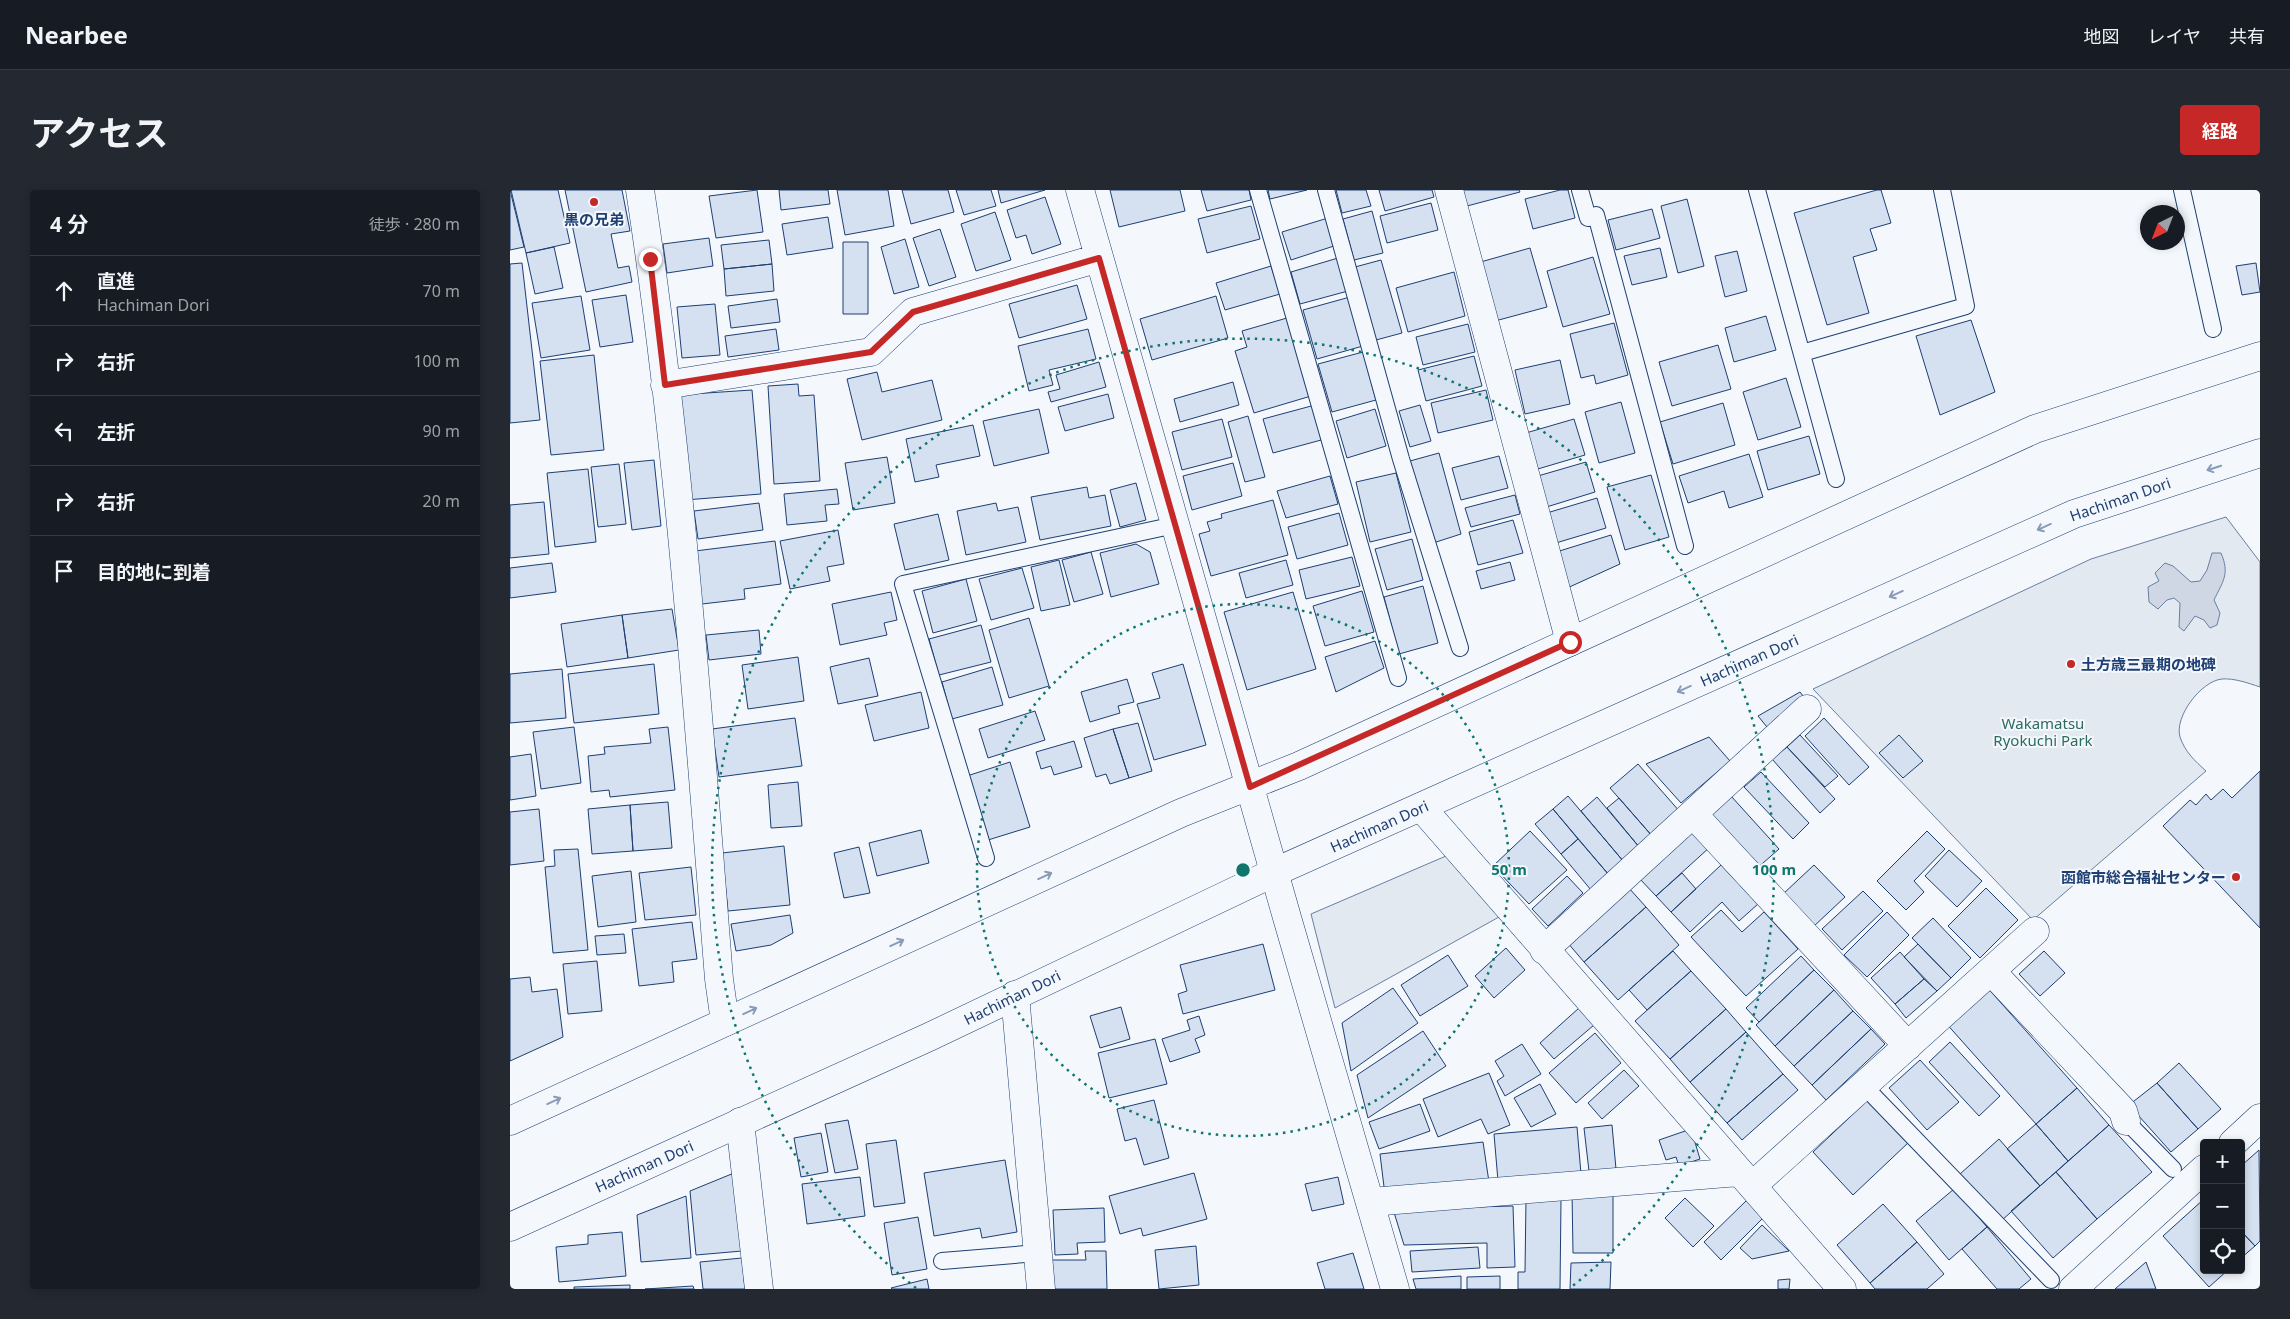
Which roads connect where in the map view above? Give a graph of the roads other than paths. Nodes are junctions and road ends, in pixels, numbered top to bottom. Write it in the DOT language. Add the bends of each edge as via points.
graph roads {
  1 [pos="640,190"];
  2 [pos="1080,190"];
  3 [pos="1258,190"];
  4 [pos="1326,190"];
  5 [pos="1448,190"];
  6 [pos="1580,190"];
  7 [pos="1757,190"];
  8 [pos="1942,190"];
  9 [pos="2182,190"];
  10 [pos="1099,258"];
  11 [pos="2213,329"];
  12 [pos="1802,354"];
  13 [pos="2260,356"];
  14 [pos="665,385"];
  15 [pos="2260,453"];
  16 [pos="1836,479"];
  17 [pos="1175,525"];
  18 [pos="1685,546"];
  19 [pos="1570,642"];
  20 [pos="1460,648"];
  21 [pos="1398,678"];
  22 [pos="1807,709"];
  23 [pos="1250,787"];
  24 [pos="1421,807"];
  25 [pos="1693,814"];
  26 [pos="986,858"];
  27 [pos="1275,872"];
  28 [pos="2036,931"];
  29 [pos="1544,950"];
  30 [pos="1991,971"];
  31 [pos="1015,995"];
  32 [pos="725,1022"];
  33 [pos="1908,1046"];
  34 [pos="1864,1086"];
  35 [pos="2260,1118"];
  36 [pos="510,1121"];
  37 [pos="2126,1121"];
  38 [pos="740,1122"];
  39 [pos="2237,1139"];
  40 [pos="2173,1169"];
  41 [pos="2200,1172"];
  42 [pos="1746,1179"];
  43 [pos="1371,1202"];
  44 [pos="510,1227"];
  45 [pos="1038,1253"];
  46 [pos="942,1262"];
  47 [pos="2062,1284"];
  48 [pos="758,1289"];
  49 [pos="1041,1289"];
  50 [pos="1395,1289"];
  51 [pos="1842,1289"];
  1 -- 14 [label="street"];
  2 -- 10 [label="street"];
  3 -- 21 [label="lane"];
  4 -- 20 [label="lane" via="1401,459"];
  5 -- 19 [label="street"];
  6 -- 18 [label="lane" via="1588,218 1596,215"];
  7 -- 12 [label="lane"];
  8 -- 12 [label="lane" via="1966,306"];
  9 -- 11 [label="lane"];
  10 -- 14 [label="street" via="913,312 871,352"];
  10 -- 17 [label="street"];
  12 -- 16 [label="lane"];
  13 -- 19 [label="street" via="2035,429"];
  14 -- 32 [label="street" via="689,609"];
  15 -- 24 [label="street, Hachiman Dori, one-way" via="2074,514"];
  17 -- 23 [label="street"];
  17 -- 26 [label="lane" via="903,584"];
  19 -- 23 [label="street"];
  22 -- 25 [label="street"];
  23 -- 27 [label="street"];
  32 -- 23 [label="street, one-way" via="1181,813"];
  24 -- 27 [label="street, Hachiman Dori"];
  24 -- 29 [label="street"];
  25 -- 29 [label="street"];
  25 -- 33 [label="street"];
  27 -- 31 [label="street, Hachiman Dori"];
  27 -- 43 [label="street"];
  28 -- 30 [label="street"];
  29 -- 42 [label="street"];
  30 -- 33 [label="street"];
  30 -- 37 [label="street" via="2123,1111"];
  31 -- 38 [label="street, Hachiman Dori"];
  31 -- 45 [label="street"];
  36 -- 32 [label="street, one-way"];
  33 -- 34 [label="street"];
  34 -- 42 [label="street"];
  34 -- 47 [label="lane"];
  35 -- 39 [label="street"];
  37 -- 40 [label="lane"];
  38 -- 44 [label="street, Hachiman Dori"];
  38 -- 48 [label="street"];
  41 -- 47 [label="street"];
  42 -- 43 [label="street"];
  42 -- 51 [label="street"];
  43 -- 50 [label="street"];
  45 -- 46 [label="lane"];
  45 -- 49 [label="street"];
}
